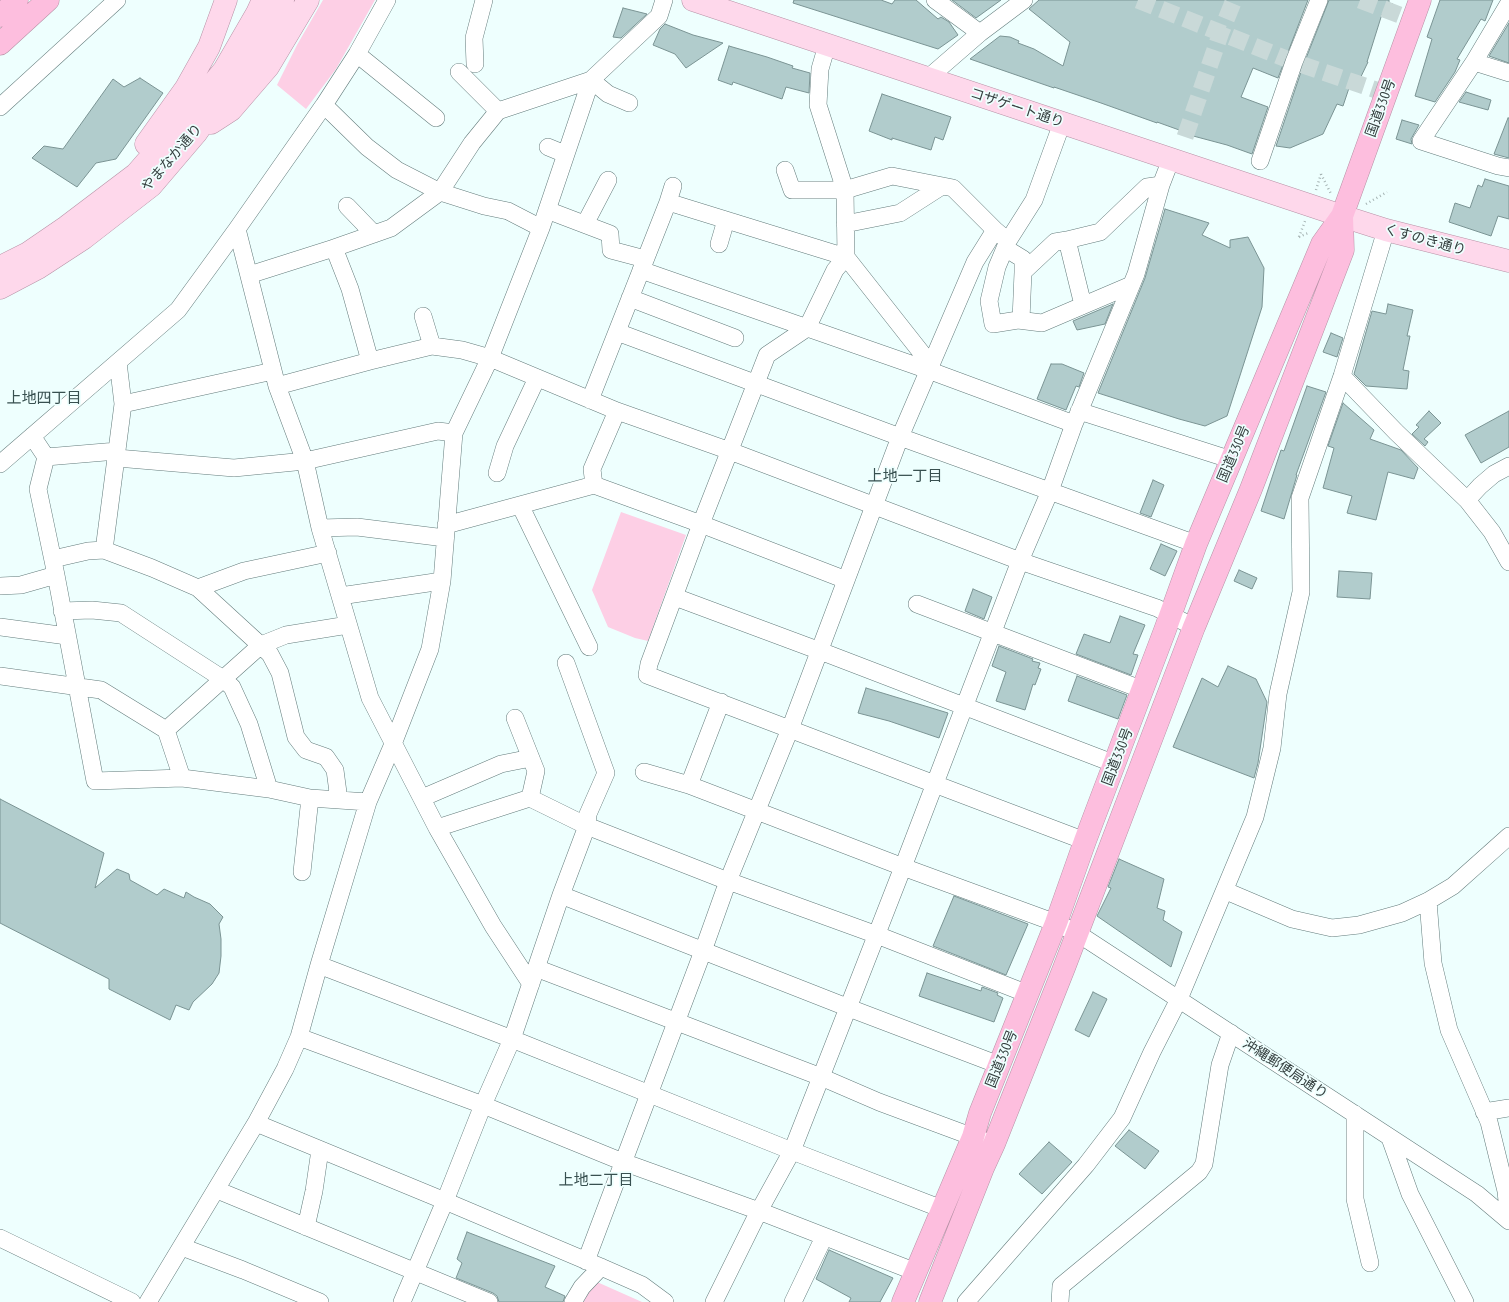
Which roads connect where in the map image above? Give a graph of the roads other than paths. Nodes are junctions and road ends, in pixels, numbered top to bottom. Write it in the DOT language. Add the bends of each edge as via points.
graph roads {
  1 [pos="16,0"];
  2 [pos="48,0"];
  3 [pos="116,0"];
  4 [pos="226,0"];
  5 [pos="263,0"];
  6 [pos="284,0"];
  7 [pos="308,0"];
  8 [pos="387,0"];
  9 [pos="484,0"];
  10 [pos="664,0"];
  11 [pos="693,0"];
  12 [pos="934,0"];
  13 [pos="1024,0"];
  14 [pos="1319,0"];
  15 [pos="1420,0"];
  16 [pos="1509,3"];
  17 [pos="733,7"];
  18 [pos="0,16"];
  19 [pos="980,33"];
  20 [pos="0,44"];
  21 [pos="828,45"];
  22 [pos="358,54"];
  23 [pos="1474,62"];
  24 [pos="474,64"];
  25 [pos="459,72"];
  26 [pos="1509,73"];
  27 [pos="927,79"];
  28 [pos="591,80"];
  29 [pos="628,103"];
  30 [pos="324,105"];
  31 [pos="0,107"];
  32 [pos="498,111"];
  33 [pos="436,118"];
  34 [pos="1062,123"];
  35 [pos="197,132"];
  36 [pos="548,147"];
  37 [pos="566,154"];
  38 [pos="1171,160"];
  39 [pos="1260,161"];
  40 [pos="1509,168"];
  41 [pos="785,170"];
  42 [pos="608,180"];
  43 [pos="1161,185"];
  44 [pos="942,186"];
  45 [pos="845,190"];
  46 [pos="440,192"];
  47 [pos="347,206"];
  48 [pos="547,210"];
  49 [pos="1342,216"];
  50 [pos="726,220"];
  51 [pos="597,224"];
  52 [pos="845,224"];
  53 [pos="66,227"];
  54 [pos="541,228"];
  55 [pos="237,229"];
  56 [pos="995,230"];
  57 [pos="1386,230"];
  58 [pos="374,234"];
  59 [pos="1067,240"];
  60 [pos="719,244"];
  61 [pos="1006,245"];
  62 [pos="334,248"];
  63 [pos="846,257"];
  64 [pos="1509,261"];
  65 [pos="643,264"];
  66 [pos="0,267"];
  67 [pos="1022,272"];
  68 [pos="249,275"];
  69 [pos="1131,285"];
  70 [pos="0,288"];
  71 [pos="630,298"];
  72 [pos="1083,305"];
  73 [pos="423,316"];
  74 [pos="1021,320"];
  75 [pos="807,328"];
  76 [pos="617,332"];
  77 [pos="735,338"];
  78 [pos="432,346"];
  79 [pos="490,358"];
  80 [pos="370,361"];
  81 [pos="118,362"];
  82 [pos="928,370"];
  83 [pos="1342,376"];
  84 [pos="537,378"];
  85 [pos="275,379"];
  86 [pos="756,383"];
  87 [pos="590,400"];
  88 [pos="123,404"];
  89 [pos="617,411"];
  90 [pos="1076,418"];
  91 [pos="454,433"];
  92 [pos="32,436"];
  93 [pos="900,437"];
  94 [pos="730,451"];
  95 [pos="117,455"];
  96 [pos="46,457"];
  97 [pos="1232,460"];
  98 [pos="305,461"];
  99 [pos="0,464"];
  100 [pos="1509,466"];
  101 [pos="497,473"];
  102 [pos="594,485"];
  103 [pos="1050,491"];
  104 [pos="1467,500"];
  105 [pos="520,505"];
  106 [pos="874,507"];
  107 [pos="701,524"];
  108 [pos="320,528"];
  109 [pos="445,531"];
  110 [pos="1196,544"];
  111 [pos="104,550"];
  112 [pos="328,553"];
  113 [pos="1020,561"];
  114 [pos="1509,562"];
  115 [pos="55,567"];
  116 [pos="846,580"];
  117 [pos="442,581"];
  118 [pos="0,586"];
  119 [pos="198,588"];
  120 [pos="340,596"];
  121 [pos="675,597"];
  122 [pos="917,604"];
  123 [pos="62,611"];
  124 [pos="1170,614"];
  125 [pos="348,625"];
  126 [pos="1194,626"];
  127 [pos="0,627"];
  128 [pos="993,634"];
  129 [pos="67,636"];
  130 [pos="261,645"];
  131 [pos="589,647"];
  132 [pos="819,651"];
  133 [pos="566,663"];
  134 [pos="0,676"];
  135 [pos="223,679"];
  136 [pos="77,688"];
  137 [pos="1143,690"];
  138 [pos="721,702"];
  139 [pos="965,706"];
  140 [pos="515,718"];
  141 [pos="790,729"];
  142 [pos="166,730"];
  143 [pos="393,744"];
  144 [pos="531,758"];
  145 [pos="1115,764"];
  146 [pos="644,772"];
  147 [pos="182,778"];
  148 [pos="936,783"];
  149 [pos="689,785"];
  150 [pos="269,789"];
  151 [pos="310,798"];
  152 [pos="422,798"];
  153 [pos="530,798"];
  154 [pos="339,800"];
  155 [pos="368,802"];
  156 [pos="757,812"];
  157 [pos="587,826"];
  158 [pos="438,828"];
  159 [pos="1509,836"];
  160 [pos="1085,841"];
  161 [pos="904,867"];
  162 [pos="302,872"];
  163 [pos="728,881"];
  164 [pos="1226,890"];
  165 [pos="561,895"];
  166 [pos="1428,901"];
  167 [pos="1056,923"];
  168 [pos="1077,933"];
  169 [pos="877,935"];
  170 [pos="704,951"];
  171 [pos="319,965"];
  172 [pos="536,968"];
  173 [pos="531,984"];
  174 [pos="1028,994"];
  175 [pos="1179,1000"];
  176 [pos="849,1008"];
  177 [pos="676,1022"];
  178 [pos="1231,1033"];
  179 [pos="299,1037"];
  180 [pos="512,1039"];
  181 [pos="999,1065"];
  182 [pos="821,1077"];
  183 [pos="649,1094"];
  184 [pos="483,1105"];
  185 [pos="1509,1108"];
  186 [pos="1484,1112"];
  187 [pos="1355,1114"];
  188 [pos="256,1123"];
  189 [pos="973,1137"];
  190 [pos="1390,1138"];
  191 [pos="994,1144"];
  192 [pos="320,1150"];
  193 [pos="792,1151"];
  194 [pos="624,1162"];
  195 [pos="217,1190"];
  196 [pos="445,1201"];
  197 [pos="942,1209"];
  198 [pos="759,1211"];
  199 [pos="1509,1221"];
  200 [pos="306,1227"];
  201 [pos="824,1237"];
  202 [pos="0,1238"];
  203 [pos="182,1247"];
  204 [pos="1370,1263"];
  205 [pos="593,1264"];
  206 [pos="916,1272"];
  207 [pos="415,1273"];
  208 [pos="132,1302"];
  209 [pos="148,1302"];
  210 [pos="320,1302"];
  211 [pos="402,1302"];
  212 [pos="489,1302"];
  213 [pos="573,1302"];
  214 [pos="665,1302"];
  215 [pos="714,1302"];
  216 [pos="793,1302"];
  217 [pos="903,1302"];
  218 [pos="930,1302"];
  219 [pos="966,1302"];
  220 [pos="1060,1302"];
  221 [pos="1465,1302"];
  1 -- 18 [label="highway"];
  2 -- 20 [label="highway"];
  3 -- 31 [label="street"];
  4 -- 53 [label="main road" via="209,47 182,94 141,152"];
  5 -- 53 [label="main road, やまなか通り" via="224,70 169,137 136,174"];
  6 -- 35 [label="main road, やまなか通り" via="237,75"];
  7 -- 35 [label="main road" via="268,67 231,110"];
  8 -- 22 [label="street"];
  9 -- 24 [label="street" via="474,38"];
  10 -- 28 [label="street" via="659,16"];
  11 -- 17 [label="main road, コザゲート通り"];
  12 -- 19 [label="street"];
  13 -- 19 [label="street"];
  14 -- 39 [label="street" via="1294,62"];
  15 -- 49 [label="highway, 国道330号"];
  16 -- 23 [label="street"];
  17 -- 21 [label="main road, コザゲート通り"];
  19 -- 27 [label="street"];
  21 -- 27 [label="main road, コザゲート通り"];
  21 -- 45 [label="street" via="820,69 818,105"];
  22 -- 30 [label="street"];
  22 -- 33 [label="street"];
  23 -- 26 [label="street"];
  23 -- 40 [label="street" via="1421,141"];
  25 -- 32 [label="street"];
  27 -- 34 [label="main road, コザゲート通り"];
  28 -- 29 [label="street" via="608,94"];
  28 -- 32 [label="street"];
  28 -- 37 [label="street"];
  30 -- 46 [label="street" via="367,147 397,170"];
  30 -- 55 [label="street"];
  32 -- 46 [label="street" via="472,143"];
  34 -- 38 [label="main road, コザゲート通り"];
  34 -- 61 [label="street" via="1034,200"];
  35 -- 70 [label="main road, やまなか通り" via="151,186 84,238 38,268"];
  36 -- 37 [label="street"];
  37 -- 48 [label="street"];
  38 -- 43 [label="street"];
  38 -- 49 [label="main road, コザゲート通り"];
  41 -- 45 [label="street" via="792,190"];
  42 -- 51 [label="street"];
  43 -- 59 [label="street" via="1147,187 1100,232"];
  43 -- 69 [label="street"];
  44 -- 45 [label="street" via="892,176"];
  44 -- 52 [label="street" via="900,214"];
  44 -- 56 [label="street" via="953,188"];
  45 -- 52 [label="street"];
  46 -- 54 [label="street" via="508,211"];
  46 -- 58 [label="street" via="391,228"];
  47 -- 58 [label="street"];
  48 -- 51 [label="street"];
  48 -- 54 [label="street"];
  49 -- 57 [label="main road, くすのき通り"];
  49 -- 97 [label="highway, 国道330号" via="1322,244"];
  49 -- 126 [label="highway, 国道330号" via="1343,250 1251,488"];
  50 -- 60 [label="street"];
  50 -- 63 [label="street"];
  50 -- 65 [label="street" via="671,194"];
  51 -- 65 [label="street" via="610,234 611,250"];
  52 -- 63 [label="street"];
  53 -- 66 [label="main road, やまなか通り" via="28,253"];
  54 -- 79 [label="street"];
  55 -- 68 [label="street"];
  55 -- 81 [label="street" via="178,310"];
  56 -- 61 [label="street"];
  56 -- 82 [label="street" via="975,262"];
  57 -- 64 [label="main road, くすのき通り"];
  57 -- 83 [label="street"];
  58 -- 62 [label="street"];
  59 -- 67 [label="street" via="1055,242"];
  59 -- 72 [label="street"];
  61 -- 67 [label="street" via="1023,258"];
  61 -- 74 [label="street" via="997,267 989,302 994,324"];
  62 -- 68 [label="street"];
  62 -- 80 [label="street" via="350,288"];
  63 -- 75 [label="street" via="835,270"];
  63 -- 82 [label="street" via="924,356"];
  65 -- 71 [label="street"];
  65 -- 75 [label="street"];
  67 -- 74 [label="street"];
  68 -- 85 [label="street"];
  69 -- 72 [label="street"];
  69 -- 90 [label="street"];
  71 -- 76 [label="street"];
  71 -- 77 [label="street"];
  72 -- 74 [label="street" via="1042,322"];
  73 -- 78 [label="street"];
  75 -- 82 [label="street"];
  75 -- 86 [label="street" via="766,356"];
  76 -- 86 [label="street"];
  76 -- 87 [label="street"];
  78 -- 79 [label="street" via="462,350"];
  78 -- 80 [label="street"];
  79 -- 84 [label="street"];
  79 -- 91 [label="street"];
  80 -- 85 [label="street"];
  81 -- 88 [label="street"];
  81 -- 92 [label="street"];
  82 -- 90 [label="street"];
  82 -- 93 [label="street"];
  83 -- 104 [label="street"];
  83 -- 164 [label="street" via="1300,498 1301,592 1278,694 1272,748 1255,817"];
  84 -- 87 [label="street"];
  84 -- 101 [label="street" via="505,446"];
  85 -- 88 [label="street"];
  85 -- 98 [label="street"];
  86 -- 93 [label="street"];
  86 -- 94 [label="street"];
  87 -- 89 [label="street"];
  88 -- 95 [label="street"];
  89 -- 94 [label="street"];
  89 -- 102 [label="street" via="592,469"];
  90 -- 97 [label="street"];
  90 -- 103 [label="street"];
  91 -- 98 [label="street" via="438,432"];
  91 -- 109 [label="street"];
  92 -- 96 [label="street"];
  92 -- 99 [label="street"];
  93 -- 103 [label="street"];
  93 -- 106 [label="street"];
  94 -- 106 [label="street"];
  94 -- 107 [label="street"];
  95 -- 96 [label="street"];
  95 -- 98 [label="street" via="234,468"];
  95 -- 111 [label="street"];
  96 -- 115 [label="street" via="38,489"];
  97 -- 110 [label="highway, 国道330号"];
  98 -- 108 [label="street"];
  100 -- 104 [label="street" via="1494,474"];
  102 -- 105 [label="street"];
  102 -- 107 [label="street"];
  103 -- 110 [label="street"];
  103 -- 113 [label="street"];
  104 -- 114 [label="street" via="1492,532"];
  105 -- 109 [label="street"];
  105 -- 131 [label="street"];
  106 -- 113 [label="street"];
  106 -- 116 [label="street"];
  107 -- 116 [label="street"];
  107 -- 121 [label="street"];
  108 -- 109 [label="street"];
  108 -- 112 [label="street"];
  109 -- 117 [label="street"];
  110 -- 124 [label="highway, 国道330号"];
  111 -- 115 [label="street" via="88,551"];
  111 -- 119 [label="street"];
  112 -- 119 [label="street" via="244,571"];
  112 -- 120 [label="street"];
  113 -- 124 [label="street"];
  113 -- 128 [label="street"];
  115 -- 118 [label="street" via="21,585"];
  115 -- 123 [label="street"];
  116 -- 132 [label="street"];
  117 -- 120 [label="street"];
  117 -- 143 [label="street" via="430,649"];
  119 -- 130 [label="street"];
  120 -- 125 [label="street"];
  121 -- 132 [label="street"];
  121 -- 138 [label="street" via="647,675"];
  122 -- 128 [label="street"];
  123 -- 129 [label="street"];
  123 -- 135 [label="street" via="92,610 121,613"];
  124 -- 126 [label="street"];
  124 -- 137 [label="highway, 国道330号"];
  125 -- 130 [label="street" via="286,635"];
  125 -- 143 [label="street" via="370,698"];
  126 -- 168 [label="highway, 国道330号"];
  127 -- 129 [label="street"];
  128 -- 137 [label="street"];
  128 -- 139 [label="street"];
  129 -- 136 [label="street"];
  130 -- 135 [label="street"];
  130 -- 154 [label="street" via="270,654 280,673 296,737 306,750 326,758 331,764 335,770"];
  132 -- 139 [label="street"];
  132 -- 141 [label="street"];
  133 -- 157 [label="street" via="606,773 588,814"];
  134 -- 136 [label="street"];
  135 -- 142 [label="street"];
  135 -- 150 [label="street" via="232,687 249,724"];
  136 -- 142 [label="street" via="101,690"];
  136 -- 147 [label="street" via="95,781"];
  137 -- 145 [label="highway, 国道330号"];
  138 -- 141 [label="street"];
  138 -- 149 [label="street"];
  139 -- 145 [label="street"];
  139 -- 148 [label="street"];
  140 -- 144 [label="street"];
  141 -- 148 [label="street"];
  141 -- 156 [label="street"];
  142 -- 147 [label="street"];
  143 -- 152 [label="street"];
  143 -- 155 [label="street"];
  144 -- 152 [label="street" via="501,764"];
  144 -- 153 [label="street" via="536,771"];
  145 -- 160 [label="highway, 国道330号"];
  146 -- 149 [label="street, 沖縄郵便局通り"];
  147 -- 150 [label="street"];
  148 -- 160 [label="street"];
  148 -- 161 [label="street"];
  149 -- 156 [label="street, 沖縄郵便局通り"];
  150 -- 151 [label="street"];
  151 -- 154 [label="street"];
  151 -- 162 [label="street"];
  152 -- 158 [label="street"];
  153 -- 157 [label="street"];
  153 -- 158 [label="street"];
  154 -- 155 [label="street"];
  155 -- 171 [label="street"];
  156 -- 161 [label="street, 沖縄郵便局通り"];
  156 -- 163 [label="street"];
  157 -- 163 [label="street"];
  157 -- 165 [label="street"];
  158 -- 173 [label="street" via="493,926"];
  159 -- 166 [label="street" via="1453,886"];
  160 -- 167 [label="highway, 国道330号"];
  161 -- 167 [label="street, 沖縄郵便局通り"];
  161 -- 169 [label="street"];
  163 -- 169 [label="street"];
  163 -- 170 [label="street"];
  164 -- 166 [label="street" via="1292,919 1332,928 1359,925 1402,913"];
  164 -- 175 [label="street"];
  165 -- 170 [label="street"];
  165 -- 172 [label="street"];
  166 -- 186 [label="street" via="1433,963 1449,1030"];
  167 -- 168 [label="street, 沖縄郵便局通り"];
  167 -- 174 [label="highway, 国道330号"];
  168 -- 175 [label="street, 沖縄郵便局通り"];
  168 -- 191 [label="highway, 国道330号"];
  169 -- 174 [label="street"];
  169 -- 176 [label="street"];
  170 -- 176 [label="street"];
  170 -- 177 [label="street"];
  171 -- 179 [label="street"];
  171 -- 180 [label="street"];
  172 -- 173 [label="street"];
  172 -- 177 [label="street"];
  173 -- 180 [label="street"];
  174 -- 181 [label="highway, 国道330号"];
  175 -- 178 [label="street, 沖縄郵便局通り"];
  175 -- 219 [label="street" via="1122,1118 1086,1165"];
  176 -- 181 [label="street"];
  176 -- 182 [label="street"];
  177 -- 182 [label="street"];
  177 -- 183 [label="street"];
  178 -- 187 [label="street, 沖縄郵便局通り"];
  178 -- 220 [label="street" via="1218,1072 1204,1164 1199,1172 1061,1286"];
  179 -- 184 [label="street"];
  179 -- 188 [label="street"];
  180 -- 183 [label="street"];
  180 -- 184 [label="street"];
  181 -- 189 [label="highway, 国道330号"];
  182 -- 189 [label="street"];
  182 -- 193 [label="street"];
  183 -- 193 [label="street"];
  183 -- 194 [label="street"];
  184 -- 194 [label="street"];
  184 -- 196 [label="street"];
  185 -- 186 [label="street"];
  186 -- 199 [label="street" via="1489,1122 1506,1191"];
  187 -- 190 [label="street, 沖縄郵便局通り"];
  187 -- 204 [label="street" via="1355,1199"];
  188 -- 192 [label="street"];
  188 -- 195 [label="street"];
  189 -- 191 [label="street"];
  189 -- 197 [label="highway, 国道330号"];
  190 -- 199 [label="street, 沖縄郵便局通り" via="1477,1194"];
  190 -- 221 [label="street" via="1410,1194"];
  191 -- 218 [label="highway, 国道330号"];
  192 -- 196 [label="street"];
  192 -- 200 [label="street"];
  193 -- 197 [label="street"];
  193 -- 198 [label="street"];
  194 -- 198 [label="street"];
  194 -- 205 [label="street"];
  195 -- 200 [label="street"];
  195 -- 203 [label="street"];
  196 -- 205 [label="street"];
  196 -- 207 [label="street"];
  197 -- 206 [label="highway, 国道330号"];
  198 -- 201 [label="street"];
  198 -- 215 [label="street"];
  200 -- 207 [label="street"];
  201 -- 206 [label="street"];
  201 -- 216 [label="street"];
  202 -- 208 [label="street"];
  203 -- 209 [label="street"];
  203 -- 210 [label="street"];
  205 -- 213 [label="street"];
  205 -- 214 [label="street" via="642,1285"];
  206 -- 217 [label="highway, 国道330号"];
  207 -- 211 [label="street"];
  207 -- 212 [label="street"];
}
